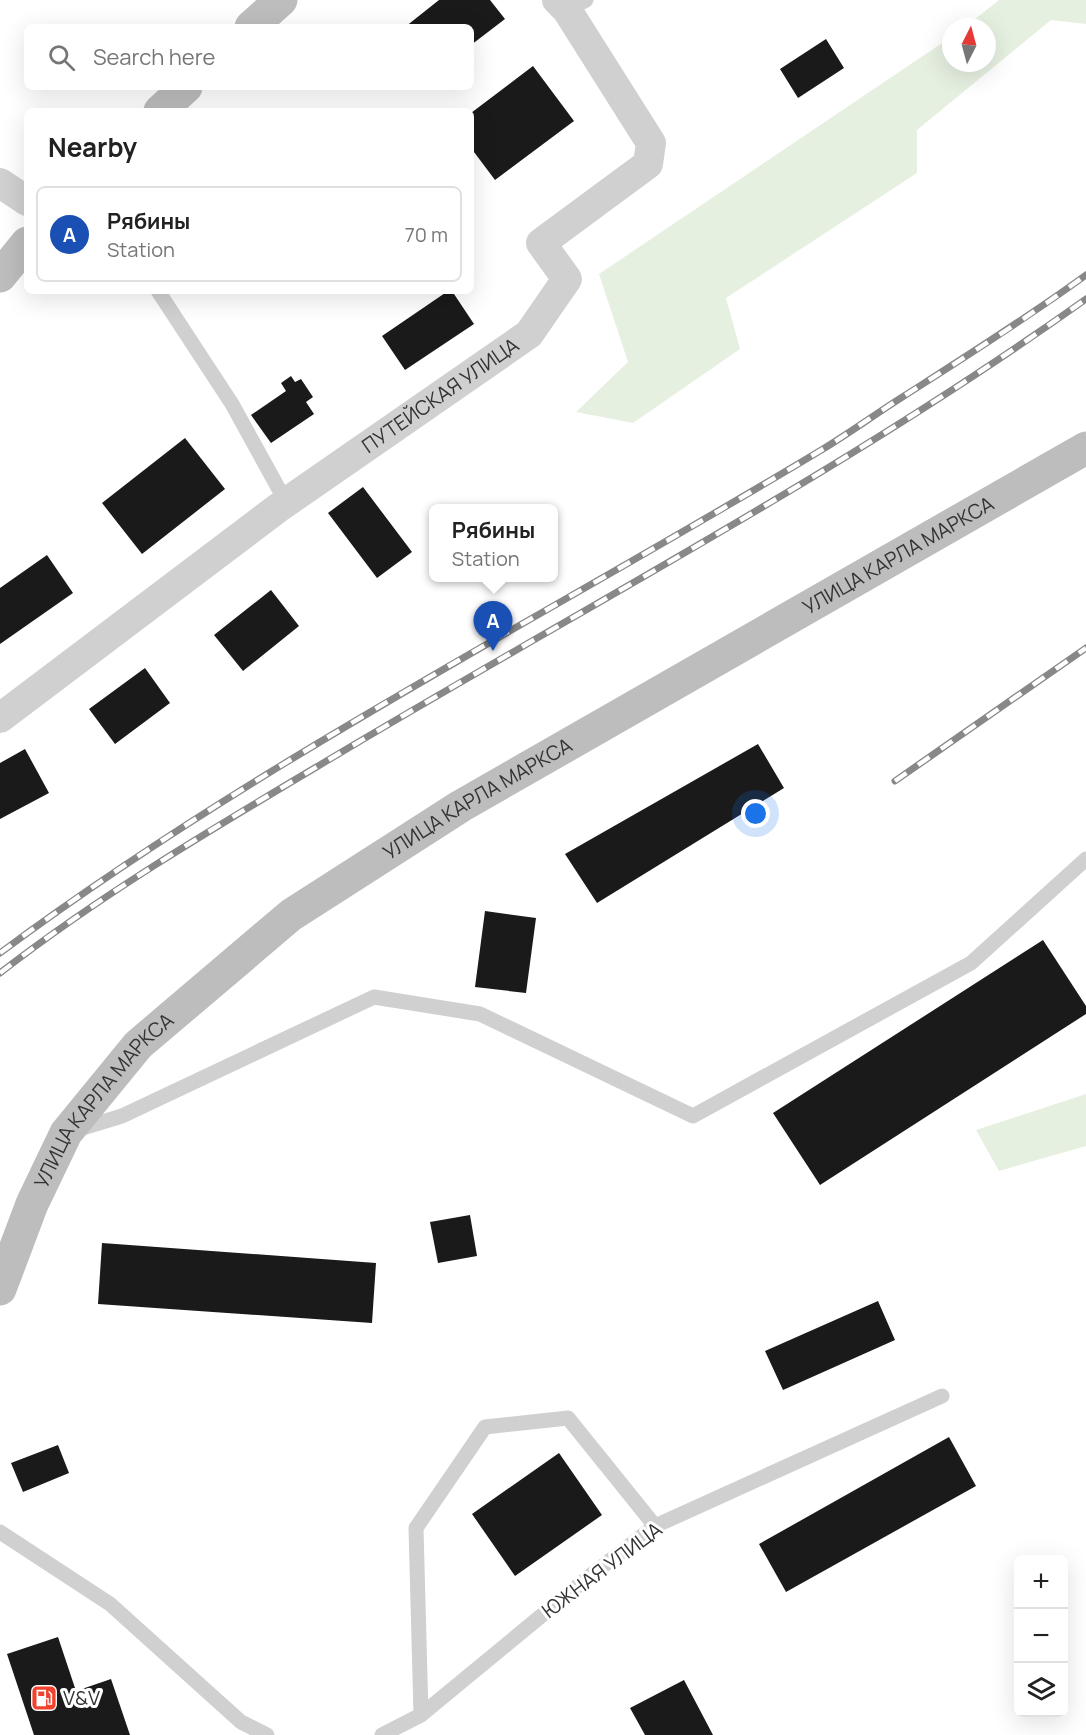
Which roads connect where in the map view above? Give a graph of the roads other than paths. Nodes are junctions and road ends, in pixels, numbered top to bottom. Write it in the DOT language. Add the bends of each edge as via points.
graph roads {
  1 [pos="280,0"];
  2 [pos="570,3"];
  3 [pos="254,24"];
  4 [pos="183,90"];
  5 [pos="163,108"];
  6 [pos="0,183"];
  7 [pos="24,199"];
  8 [pos="24,247"];
  9 [pos="0,276"];
  10 [pos="160,294"];
  11 [pos="1086,448"];
  12 [pos="286,502"];
  13 [pos="0,718"];
  14 [pos="1086,859"];
  15 [pos="66,1133"];
  16 [pos="0,1289"];
  17 [pos="942,1396"];
  18 [pos="655,1526"];
  19 [pos="0,1532"];
  20 [pos="421,1714"];
  21 [pos="267,1735"];
  22 [pos="382,1735"];
  1 -- 3 [label="main road"];
  2 -- 12 [label="street, ПУТЕЙСКАЯ УЛИЦА" via="651,143 648,164 542,243 567,279 529,334"];
  4 -- 5 [label="main road"];
  6 -- 7 [label="street"];
  8 -- 9 [label="main road"];
  10 -- 12 [label="lane" via="232,404"];
  11 -- 15 [label="main road, УЛИЦА КАРЛА МАРКСА" via="460,806 291,915 138,1045"];
  12 -- 13 [label="street, ПУТЕЙСКАЯ УЛИЦА"];
  14 -- 15 [label="lane" via="971,963 693,1116 480,1014 374,997 122,1116"];
  15 -- 16 [label="main road, УЛИЦА КАРЛА МАРКСА" via="32,1204"];
  17 -- 18 [label="lane, ЮЖНАЯ УЛИЦА"];
  18 -- 20 [label="lane, ЮЖНАЯ УЛИЦА"];
  18 -- 20 [label="lane" via="568,1418 485,1427 416,1528"];
  19 -- 21 [label="lane" via="110,1604 241,1722"];
  20 -- 22 [label="lane, ЮЖНАЯ УЛИЦА"];
}
